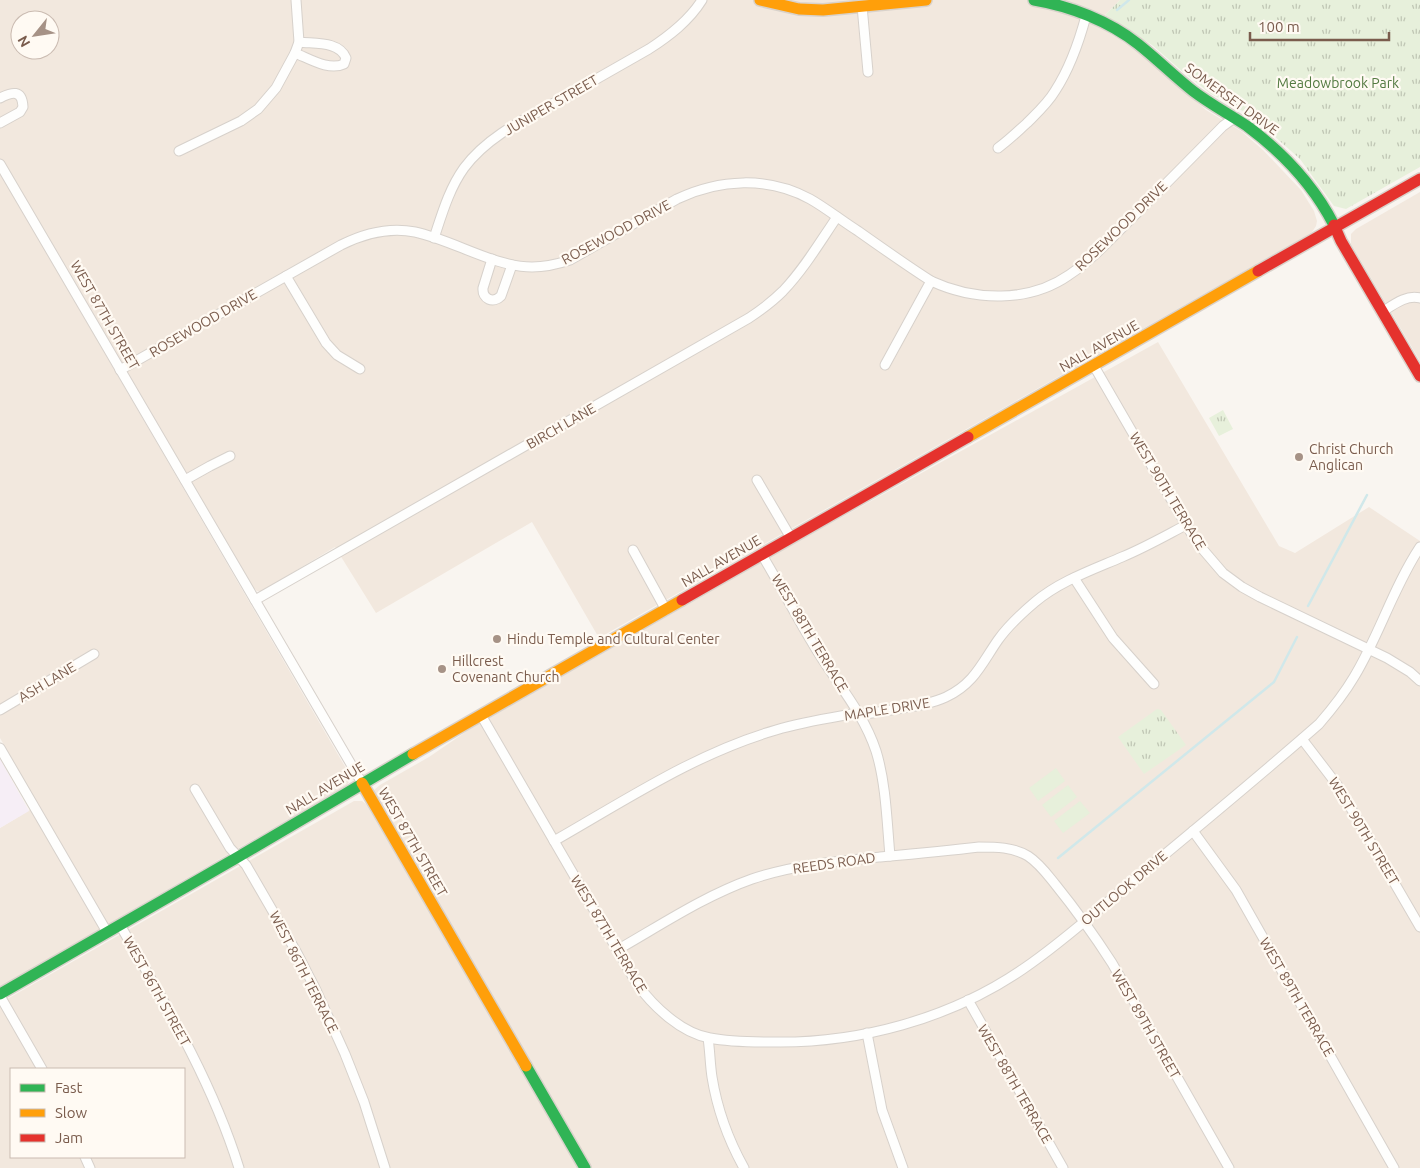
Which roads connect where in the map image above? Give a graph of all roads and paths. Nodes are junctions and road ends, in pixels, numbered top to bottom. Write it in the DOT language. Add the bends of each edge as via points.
graph roads {
  1 [pos="296,0"];
  2 [pos="702,0"];
  3 [pos="760,0"];
  4 [pos="926,0"];
  5 [pos="1034,0"];
  6 [pos="862,6"];
  7 [pos="1086,16"];
  8 [pos="299,42"];
  9 [pos="295,53"];
  10 [pos="868,72"];
  11 [pos="0,98"];
  12 [pos="1234,118"];
  13 [pos="0,123"];
  14 [pos="998,148"];
  15 [pos="179,151"];
  16 [pos="0,164"];
  17 [pos="1420,179"];
  18 [pos="837,217"];
  19 [pos="1335,226"];
  20 [pos="434,238"];
  21 [pos="492,259"];
  22 [pos="512,265"];
  23 [pos="286,276"];
  24 [pos="930,282"];
  25 [pos="1420,298"];
  26 [pos="1382,312"];
  27 [pos="885,365"];
  28 [pos="1094,366"];
  29 [pos="360,369"];
  30 [pos="120,370"];
  31 [pos="1420,376"];
  32 [pos="230,456"];
  33 [pos="184,480"];
  34 [pos="757,480"];
  35 [pos="1186,525"];
  36 [pos="791,538"];
  37 [pos="1420,547"];
  38 [pos="633,550"];
  39 [pos="762,555"];
  40 [pos="1074,578"];
  41 [pos="255,600"];
  42 [pos="666,610"];
  43 [pos="1369,649"];
  44 [pos="94,654"];
  45 [pos="1420,681"];
  46 [pos="1154,684"];
  47 [pos="0,710"];
  48 [pos="859,714"];
  49 [pos="481,715"];
  50 [pos="1302,739"];
  51 [pos="0,748"];
  52 [pos="362,783"];
  53 [pos="196,789"];
  54 [pos="1193,831"];
  55 [pos="554,841"];
  56 [pos="890,856"];
  57 [pos="238,857"];
  58 [pos="1056,885"];
  59 [pos="1084,921"];
  60 [pos="120,925"];
  61 [pos="1420,927"];
  62 [pos="107,932"];
  63 [pos="617,950"];
  64 [pos="0,995"];
  65 [pos="968,1000"];
  66 [pos="867,1033"];
  67 [pos="708,1038"];
  68 [pos="41,1068"];
  69 [pos="239,1168"];
  70 [pos="385,1168"];
  71 [pos="585,1168"];
  72 [pos="744,1168"];
  73 [pos="903,1168"];
  74 [pos="1063,1168"];
  75 [pos="1229,1168"];
  76 [pos="1394,1168"];
  1 -- 8 [label="street"];
  2 -- 20 [label="street, JUNIPER STREET" via="668,37 520,122 476,153 451,191"];
  3 -- 6 [label="main road" via="799,9"];
  4 -- 6 [label="main road"];
  5 -- 7 [label="main road, SOMERSET DRIVE" via="1066,7"];
  6 -- 10 [label="street"];
  7 -- 12 [label="main road, SOMERSET DRIVE" via="1136,43 1198,96"];
  7 -- 14 [label="street" via="1073,56 1056,91"];
  8 -- 9 [label="street"];
  8 -- 9 [label="street" via="338,48 344,52 344,64 330,66"];
  9 -- 15 [label="street" via="276,88 258,109 241,121"];
  11 -- 13 [label="street" via="9,93 17,94 23,107"];
  12 -- 19 [label="main road, SOMERSET DRIVE" via="1265,140 1299,174"];
  12 -- 24 [label="street, ROSEWOOD DRIVE" via="1096,254 1049,286 1028,293 985,296 963,293"];
  16 -- 30 [label="street, WEST 87TH STREET"];
  17 -- 19 [label="main road, NALL AVENUE"];
  18 -- 22 [label="street, ROSEWOOD DRIVE" via="789,190 756,183 730,183 691,192 570,260 532,267"];
  18 -- 24 [label="street, ROSEWOOD DRIVE"];
  18 -- 41 [label="street, BIRCH LANE" via="784,290 749,318"];
  19 -- 26 [label="main road, SOMERSET DRIVE"];
  19 -- 28 [label="main road, NALL AVENUE"];
  20 -- 21 [label="street, ROSEWOOD DRIVE"];
  20 -- 23 [label="street, ROSEWOOD DRIVE" via="399,231 370,234 341,245"];
  21 -- 22 [label="street, ROSEWOOD DRIVE"];
  21 -- 22 [label="street" via="482,293 489,300 501,296"];
  23 -- 29 [label="street" via="326,343 337,355"];
  23 -- 30 [label="street, ROSEWOOD DRIVE"];
  24 -- 27 [label="street"];
  25 -- 26 [label="street" via="1404,299"];
  26 -- 31 [label="main road, SOMERSET DRIVE"];
  28 -- 35 [label="street, WEST 90TH TERRACE"];
  28 -- 36 [label="main road, NALL AVENUE"];
  30 -- 33 [label="street, WEST 87TH STREET"];
  32 -- 33 [label="street"];
  33 -- 41 [label="street, WEST 87TH STREET"];
  34 -- 36 [label="street"];
  35 -- 40 [label="street, MAPLE DRIVE"];
  35 -- 43 [label="street, WEST 90TH TERRACE" via="1210,559 1242,587"];
  36 -- 39 [label="main road, NALL AVENUE"];
  37 -- 43 [label="street, OUTLOOK DRIVE"];
  38 -- 42 [label="street"];
  39 -- 42 [label="main road, NALL AVENUE"];
  39 -- 48 [label="street, WEST 88TH TERRACE" via="820,656"];
  40 -- 46 [label="street" via="1113,638"];
  40 -- 48 [label="street, MAPLE DRIVE" via="1035,602 1000,638 978,672 947,697"];
  41 -- 52 [label="street, WEST 87TH STREET"];
  42 -- 49 [label="main road, NALL AVENUE"];
  43 -- 45 [label="street, WEST 90TH TERRACE" via="1398,664"];
  43 -- 50 [label="street, OUTLOOK DRIVE" via="1332,709"];
  44 -- 47 [label="street, ASH LANE"];
  48 -- 55 [label="street, MAPLE DRIVE" via="814,720 730,745 678,770"];
  48 -- 56 [label="street, WEST 88TH TERRACE" via="868,729 882,776"];
  49 -- 52 [label="main road, NALL AVENUE"];
  49 -- 55 [label="street, WEST 87TH TERRACE"];
  50 -- 54 [label="street, OUTLOOK DRIVE"];
  50 -- 61 [label="street, WEST 90TH STREET" via="1338,786"];
  51 -- 62 [label="street, WEST 86TH STREET"];
  52 -- 57 [label="main road, NALL AVENUE"];
  52 -- 71 [label="main road, WEST 87TH STREET"];
  53 -- 57 [label="street, WEST 86TH TERRACE"];
  54 -- 59 [label="street, OUTLOOK DRIVE"];
  54 -- 76 [label="street, WEST 89TH TERRACE" via="1236,890"];
  55 -- 63 [label="street, WEST 87TH TERRACE"];
  56 -- 58 [label="street, REEDS ROAD" via="999,847 1028,856"];
  56 -- 63 [label="street, REEDS ROAD" via="805,866 751,880 702,902"];
  57 -- 60 [label="main road, NALL AVENUE"];
  57 -- 70 [label="street, WEST 86TH TERRACE" via="248,868 316,990 346,1054"];
  58 -- 59 [label="street, WEST 89TH STREET"];
  59 -- 65 [label="street, OUTLOOK DRIVE" via="1022,970"];
  59 -- 75 [label="street, WEST 89TH STREET"];
  60 -- 62 [label="main road, NALL AVENUE"];
  60 -- 69 [label="street, WEST 86TH STREET" via="183,1036"];
  62 -- 64 [label="main road, NALL AVENUE"];
  63 -- 67 [label="street, WEST 87TH TERRACE" via="636,984 662,1013"];
  64 -- 68 [label="street"];
  65 -- 66 [label="street, OUTLOOK DRIVE" via="937,1014"];
  65 -- 74 [label="street, WEST 88TH TERRACE"];
  66 -- 67 [label="street, OUTLOOK DRIVE" via="798,1043"];
  66 -- 73 [label="street" via="882,1110"];
  67 -- 72 [label="street" via="716,1099"];
}
